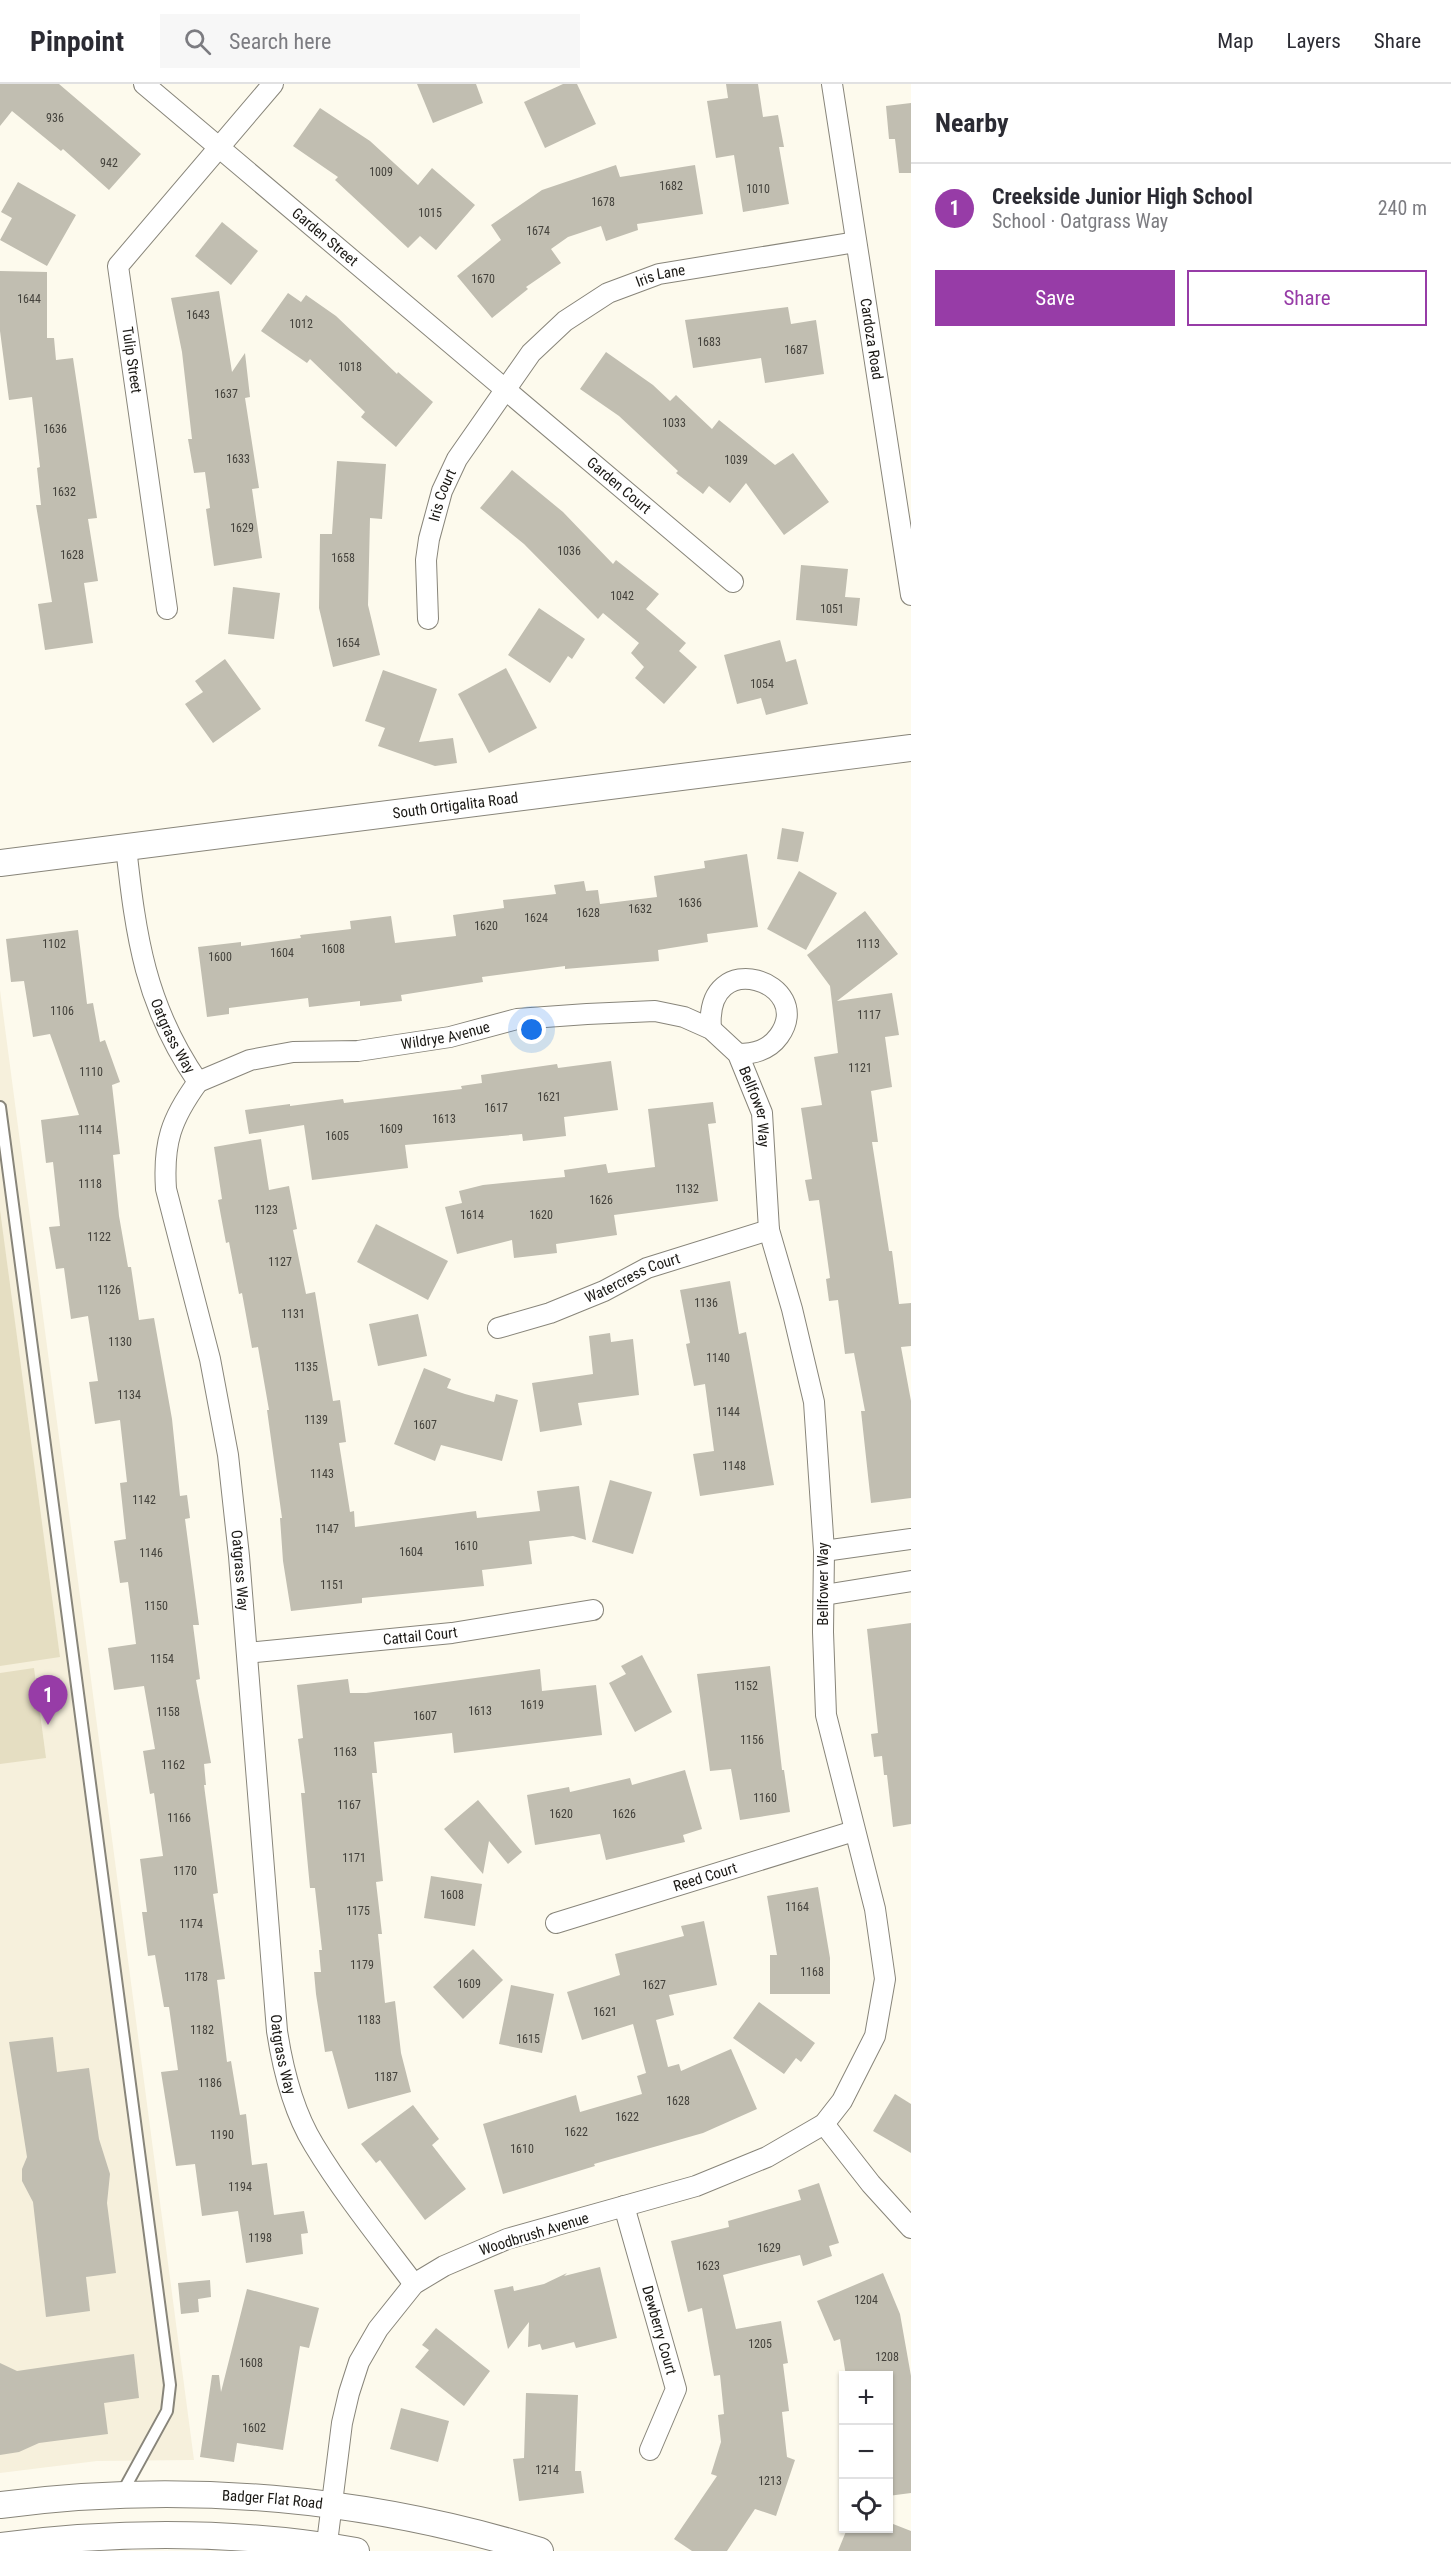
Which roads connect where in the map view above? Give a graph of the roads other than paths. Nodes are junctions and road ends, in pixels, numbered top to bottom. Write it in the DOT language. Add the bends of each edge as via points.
graph roads {
  1 [pos="144,84"];
  2 [pos="273,84"];
  3 [pos="832,84"];
  4 [pos="218,147"];
  5 [pos="856,242"];
  6 [pos="506,389"];
  7 [pos="733,582"];
  8 [pos="911,595"];
  9 [pos="167,609"];
  10 [pos="428,619"];
  11 [pos="911,748"];
  12 [pos="126,847"];
  13 [pos="0,863"];
  14 [pos="725,1041"];
  15 [pos="198,1082"];
  16 [pos="0,1107"];
  17 [pos="769,1230"];
  18 [pos="498,1328"];
  19 [pos="911,1539"];
  20 [pos="824,1551"];
  21 [pos="911,1581"];
  22 [pos="824,1595"];
  23 [pos="593,1610"];
  24 [pos="247,1653"];
  25 [pos="854,1831"];
  26 [pos="556,1923"];
  27 [pos="824,2124"];
  28 [pos="624,2206"];
  29 [pos="911,2228"];
  30 [pos="414,2284"];
  31 [pos="650,2451"];
  32 [pos="121,2495"];
  33 [pos="332,2504"];
  34 [pos="0,2505"];
  35 [pos="0,2546"];
  36 [pos="326,2548"];
  37 [pos="356,2551"];
  38 [pos="540,2551"];
  1 -- 4 [label="street, Garden Street"];
  2 -- 4 [label="street, Tulip Street"];
  3 -- 5 [label="street, Cardoza Road"];
  4 -- 6 [label="street, Garden Street"];
  4 -- 9 [label="street, Tulip Street" via="118,266"];
  5 -- 6 [label="street, Iris Lane" via="659,274 608,293 565,321 531,353"];
  5 -- 8 [label="street, Cardoza Road"];
  6 -- 7 [label="street, Garden Court"];
  6 -- 10 [label="street, Iris Court" via="457,459 442,491 426,560"];
  11 -- 12 [label="street, South Ortigalita Road"];
  12 -- 13 [label="street, South Ortigalita Road"];
  12 -- 15 [label="street, Oatgrass Way" via="135,928 150,989 175,1048"];
  14 -- 15 [label="street, Wildrye Avenue" via="684,1017 655,1011 517,1019 450,1037 358,1051 293,1052 250,1060"];
  14 -- 17 [label="street, Bellfower Way" via="762,1113"];
  15 -- 24 [label="street, Oatgrass Way" via="179,1107 167,1138 166,1189 210,1359 228,1455"];
  16 -- 32 [label="lane" via="170,2385 167,2411"];
  17 -- 18 [label="street, Watercress Court" via="647,1268 550,1313"];
  17 -- 20 [label="street, Bellfower Way" via="814,1402"];
  19 -- 20 [label="street"];
  20 -- 22 [label="street, Bellfower Way"];
  21 -- 22 [label="street"];
  22 -- 25 [label="street, Bellfower Way" via="826,1716"];
  23 -- 24 [label="street, Cattail Court" via="452,1633"];
  24 -- 30 [label="street, Oatgrass Way" via="260,1841 282,2060 289,2089 313,2144"];
  25 -- 26 [label="street, Reed Court"];
  25 -- 27 [label="street, Bellfower Way" via="875,1909 885,1979 874,2036 842,2101"];
  27 -- 28 [label="street, Woodbrush Avenue" via="766,2157 696,2186"];
  27 -- 29 [label="street"];
  28 -- 30 [label="street, Woodbrush Avenue" via="507,2239 444,2266"];
  28 -- 31 [label="street, Dewberry Court" via="676,2389"];
  30 -- 33 [label="street, Woodbrush Avenue" via="378,2329 359,2362 342,2423"];
  32 -- 33 [label="street, Badger Flat Road" via="195,2492"];
  32 -- 34 [label="street, Badger Flat Road"];
  33 -- 36 [label="street, Woodbrush Avenue"];
  33 -- 38 [label="street, Badger Flat Road" via="471,2529"];
  35 -- 36 [label="street" via="97,2537 162,2536 274,2541"];
  36 -- 37 [label="street"];
}
